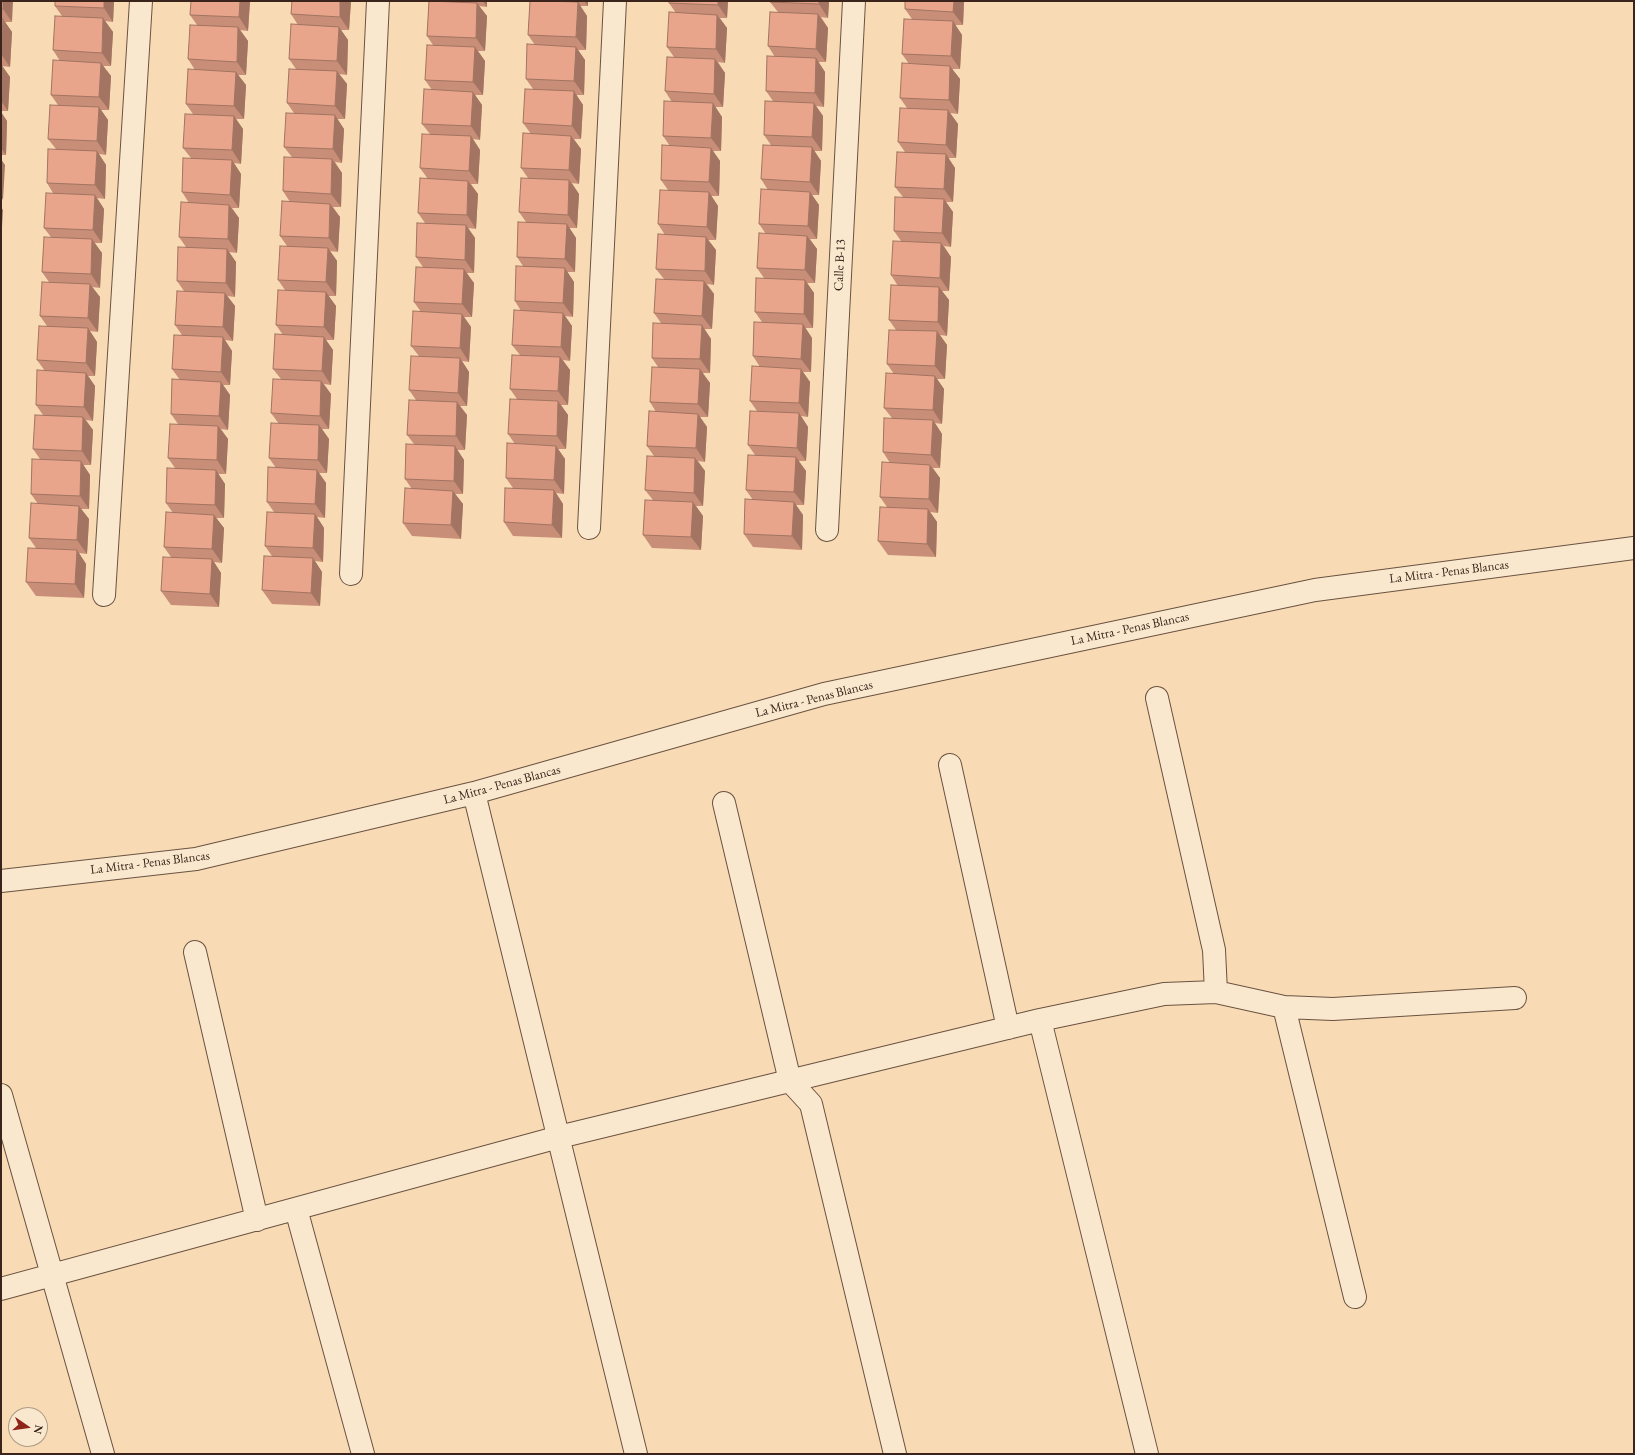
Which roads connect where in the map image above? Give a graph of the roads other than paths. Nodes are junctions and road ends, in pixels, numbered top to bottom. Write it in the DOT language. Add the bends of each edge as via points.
graph roads {
  1 [pos="141,1"];
  2 [pos="378,1"];
  3 [pos="614,1"];
  4 [pos="854,1"];
  5 [pos="589,528"];
  6 [pos="827,530"];
  7 [pos="1634,548"];
  8 [pos="351,574"];
  9 [pos="104,595"];
  10 [pos="1157,698"];
  11 [pos="950,765"];
  12 [pos="474,793"];
  13 [pos="724,803"];
  14 [pos="1,881"];
  15 [pos="195,952"];
  16 [pos="1216,992"];
  17 [pos="1515,998"];
  18 [pos="1284,1007"];
  19 [pos="1040,1020"];
  20 [pos="1008,1028"];
  21 [pos="790,1081"];
  22 [pos="1,1095"];
  23 [pos="559,1137"];
  24 [pos="296,1209"];
  25 [pos="257,1220"];
  26 [pos="52,1276"];
  27 [pos="1,1289"];
  28 [pos="1355,1297"];
  29 [pos="103,1454"];
  30 [pos="363,1454"];
  31 [pos="636,1454"];
  32 [pos="895,1454"];
  33 [pos="1147,1454"];
  1 -- 9 [label="street"];
  2 -- 8 [label="street"];
  3 -- 5 [label="street"];
  4 -- 6 [label="street, Calle B-13"];
  7 -- 12 [label="street, La Mitra - Penas Blancas" via="1307,592 824,694"];
  10 -- 16 [label="street" via="1214,950"];
  11 -- 20 [label="street"];
  12 -- 14 [label="street, La Mitra - Penas Blancas" via="196,859"];
  12 -- 23 [label="street"];
  13 -- 21 [label="street"];
  15 -- 25 [label="street"];
  16 -- 18 [label="street"];
  16 -- 19 [label="street" via="1164,994"];
  17 -- 18 [label="street" via="1333,1009"];
  18 -- 28 [label="street"];
  19 -- 20 [label="street"];
  19 -- 33 [label="street"];
  20 -- 21 [label="street"];
  21 -- 23 [label="street"];
  21 -- 32 [label="street" via="811,1104"];
  22 -- 26 [label="street"];
  23 -- 24 [label="street"];
  23 -- 31 [label="street"];
  24 -- 25 [label="street"];
  24 -- 30 [label="street"];
  25 -- 26 [label="street"];
  26 -- 27 [label="street"];
  26 -- 29 [label="street"];
}
